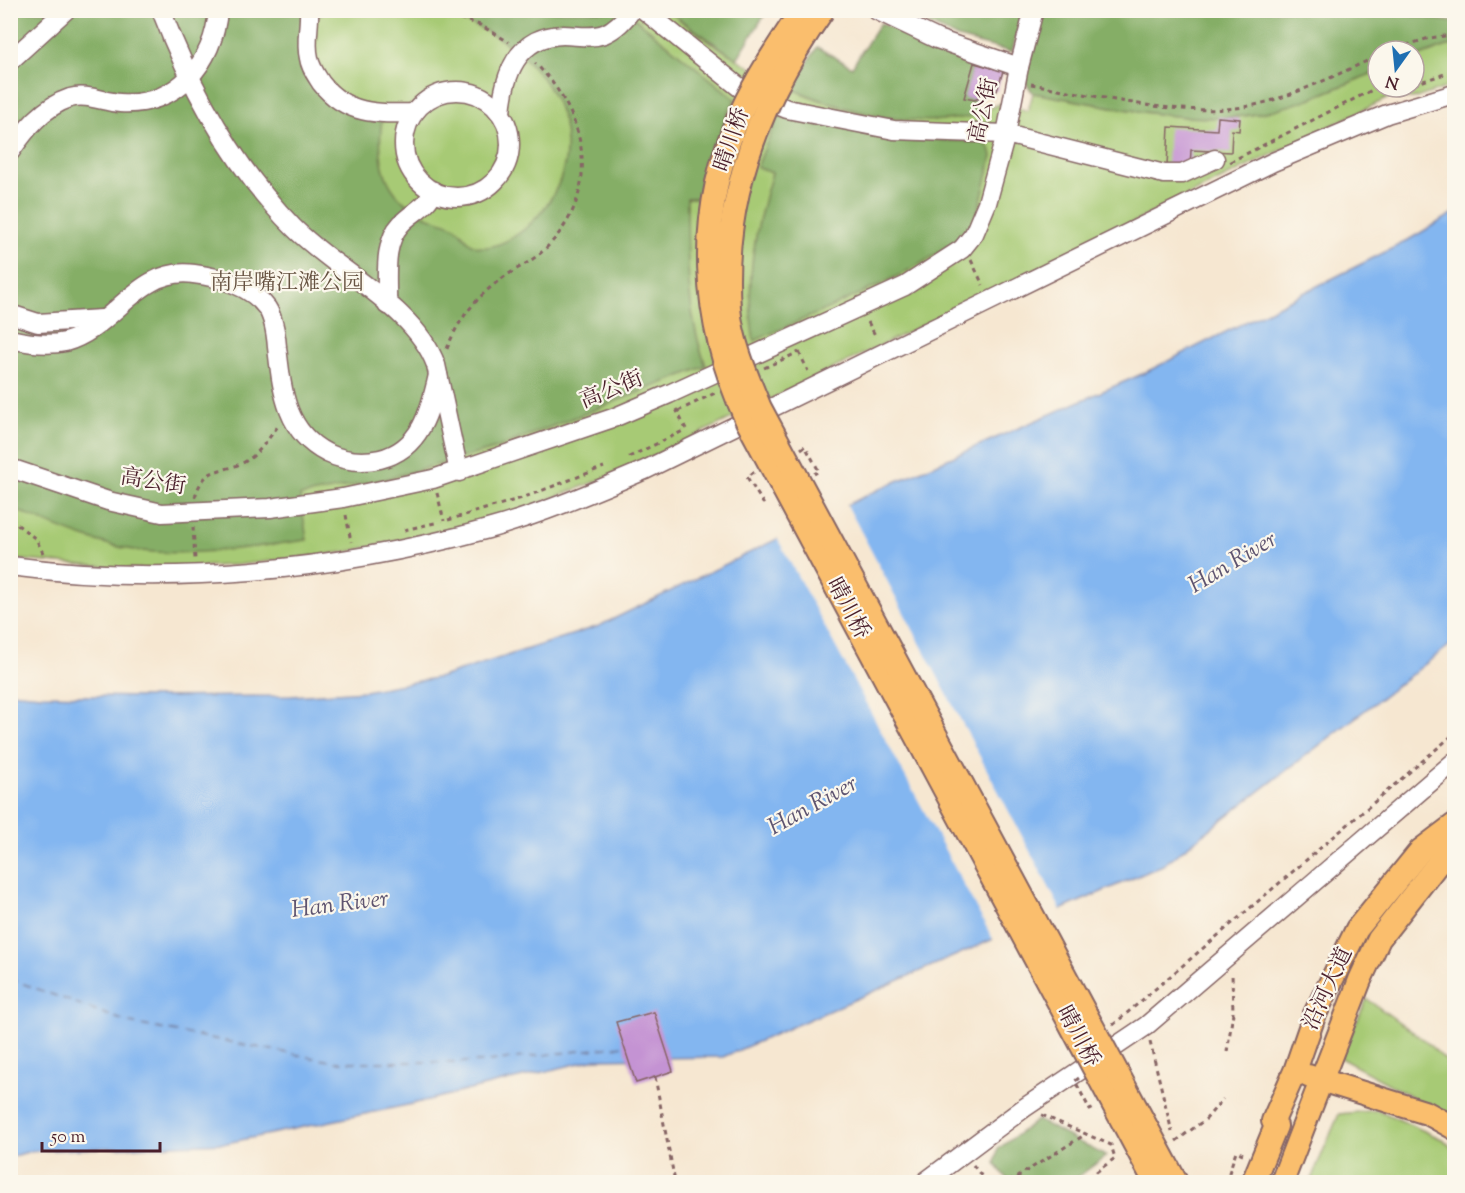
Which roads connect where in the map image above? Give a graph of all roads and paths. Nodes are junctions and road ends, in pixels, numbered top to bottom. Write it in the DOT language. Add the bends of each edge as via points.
graph roads {
  1 [pos="66,10"];
  2 [pos="162,10"];
  3 [pos="218,10"];
  4 [pos="309,10"];
  5 [pos="434,10"];
  6 [pos="632,10"];
  7 [pos="644,10"];
  8 [pos="802,10"];
  9 [pos="823,10"];
  10 [pos="876,10"];
  11 [pos="1034,10"];
  12 [pos="1455,35"];
  13 [pos="1426,39"];
  14 [pos="523,52"];
  15 [pos="10,61"];
  16 [pos="1366,61"];
  17 [pos="1455,70"];
  18 [pos="189,78"];
  19 [pos="1426,80"];
  20 [pos="1023,82"];
  21 [pos="1455,94"];
  22 [pos="414,113"];
  23 [pos="501,113"];
  24 [pos="1006,134"];
  25 [pos="10,152"];
  26 [pos="1215,159"];
  27 [pos="434,191"];
  28 [pos="969,256"];
  29 [pos="983,285"];
  30 [pos="387,304"];
  31 [pos="10,314"];
  32 [pos="103,318"];
  33 [pos="868,320"];
  34 [pos="47,323"];
  35 [pos="876,337"];
  36 [pos="10,339"];
  37 [pos="49,343"];
  38 [pos="760,370"];
  39 [pos="808,371"];
  40 [pos="438,375"];
  41 [pos="720,403"];
  42 [pos="289,412"];
  43 [pos="686,429"];
  44 [pos="751,461"];
  45 [pos="10,468"];
  46 [pos="756,471"];
  47 [pos="459,472"];
  48 [pos="440,502"];
  49 [pos="345,508"];
  50 [pos="10,519"];
  51 [pos="192,521"];
  52 [pos="444,521"];
  53 [pos="351,542"];
  54 [pos="43,553"];
  55 [pos="195,559"];
  56 [pos="10,566"];
  57 [pos="1455,734"];
  58 [pos="1455,762"];
  59 [pos="1455,825"];
  60 [pos="1455,850"];
  61 [pos="1232,953"];
  62 [pos="1146,1026"];
  63 [pos="1106,1031"];
  64 [pos="1227,1052"];
  65 [pos="1295,1071"];
  66 [pos="655,1077"];
  67 [pos="1321,1080"];
  68 [pos="1223,1099"];
  69 [pos="1024,1108"];
  70 [pos="1455,1128"];
  71 [pos="1086,1134"];
  72 [pos="1236,1151"];
  73 [pos="963,1154"];
  74 [pos="675,1182"];
  75 [pos="925,1182"];
  76 [pos="986,1182"];
  77 [pos="1009,1182"];
  78 [pos="1083,1182"];
  79 [pos="1155,1182"];
  80 [pos="1176,1182"];
  81 [pos="1226,1182"];
  82 [pos="1253,1182"];
  83 [pos="1282,1182"];
  1 -- 15 [label="street"];
  2 -- 18 [label="street"];
  3 -- 18 [label="street" via="210,49"];
  4 -- 22 [label="street" via="309,58 331,95 363,112"];
  5 -- 14 [label="path" via="480,25"];
  6 -- 14 [label="street" via="614,29 603,34 548,37"];
  7 -- 24 [label="street" via="744,91 778,106 894,130"];
  8 -- 79 [label="main road, 晴川桥, bridge" via="740,114 713,206 708,261 714,328 722,358 747,421"];
  9 -- 80 [label="main road, 晴川桥, bridge" via="772,97 742,169 729,265 729,309 740,357 766,418"];
  10 -- 20 [label="street"];
  11 -- 20 [label="street, 高公街"];
  12 -- 13 [label="path"];
  14 -- 23 [label="street" via="506,75"];
  14 -- 40 [label="path" via="560,90 574,117 581,148 579,184 568,220 556,237 540,254 490,287 465,315"];
  16 -- 20 [label="path" via="1276,99 1239,107 1190,109"];
  17 -- 19 [label="path"];
  18 -- 25 [label="street" via="157,96 131,103 81,96 61,102 33,122"];
  18 -- 30 [label="street" via="231,152 280,214"];
  20 -- 24 [label="street, 高公街"];
  21 -- 56 [label="street" via="1386,114 1274,162 645,470 489,529 347,559 238,572 136,576"];
  22 -- 23 [label="street" via="428,99 457,91 477,94"];
  22 -- 27 [label="street" via="406,131 405,151 412,170"];
  23 -- 27 [label="street" via="511,146 498,178 468,195"];
  24 -- 26 [label="street" via="1164,174 1182,174"];
  24 -- 47 [label="street, 高公街" via="974,234 962,249 930,272 613,418"];
  27 -- 30 [label="street" via="392,237"];
  28 -- 29 [label="path"];
  30 -- 40 [label="street" via="419,332 430,349"];
  31 -- 34 [label="street"];
  32 -- 34 [label="street"];
  32 -- 37 [label="street" via="80,336"];
  32 -- 42 [label="street" via="163,275 192,273 246,290 267,308 271,318"];
  33 -- 35 [label="path"];
  34 -- 37 [label="street"];
  36 -- 37 [label="street"];
  38 -- 39 [label="path, bridge" via="799,352"];
  40 -- 42 [label="street" via="418,435 385,458 356,461 330,454 306,439"];
  40 -- 47 [label="street"];
  41 -- 43 [label="path, bridge" via="715,393 678,411"];
  42 -- 51 [label="path" via="250,458 207,474 197,490"];
  44 -- 46 [label="path"];
  45 -- 51 [label="street, 高公街"];
  47 -- 51 [label="street, 高公街" via="343,498"];
  48 -- 52 [label="path"];
  49 -- 53 [label="path"];
  50 -- 54 [label="path" via="36,538"];
  51 -- 55 [label="path"];
  57 -- 63 [label="path"];
  58 -- 61 [label="street"];
  59 -- 65 [label="main road, 沿河大道" via="1421,850 1357,929 1314,1016"];
  60 -- 67 [label="main road, 沿河大道" via="1439,862 1379,939"];
  61 -- 62 [label="street"];
  61 -- 64 [label="path" via="1233,1013"];
  62 -- 68 [label="path" via="1174,1142 1206,1119"];
  62 -- 69 [label="street"];
  65 -- 67 [label="main road"];
  65 -- 82 [label="main road, 沿河大道"];
  66 -- 74 [label="path"];
  67 -- 70 [label="main road" via="1427,1113"];
  67 -- 83 [label="main road, 沿河大道"];
  69 -- 71 [label="path"];
  69 -- 73 [label="street"];
  71 -- 77 [label="path"];
  71 -- 78 [label="path" via="1111,1145 1115,1158"];
  72 -- 81 [label="path"];
  73 -- 75 [label="street"];
  73 -- 76 [label="path"];
}
